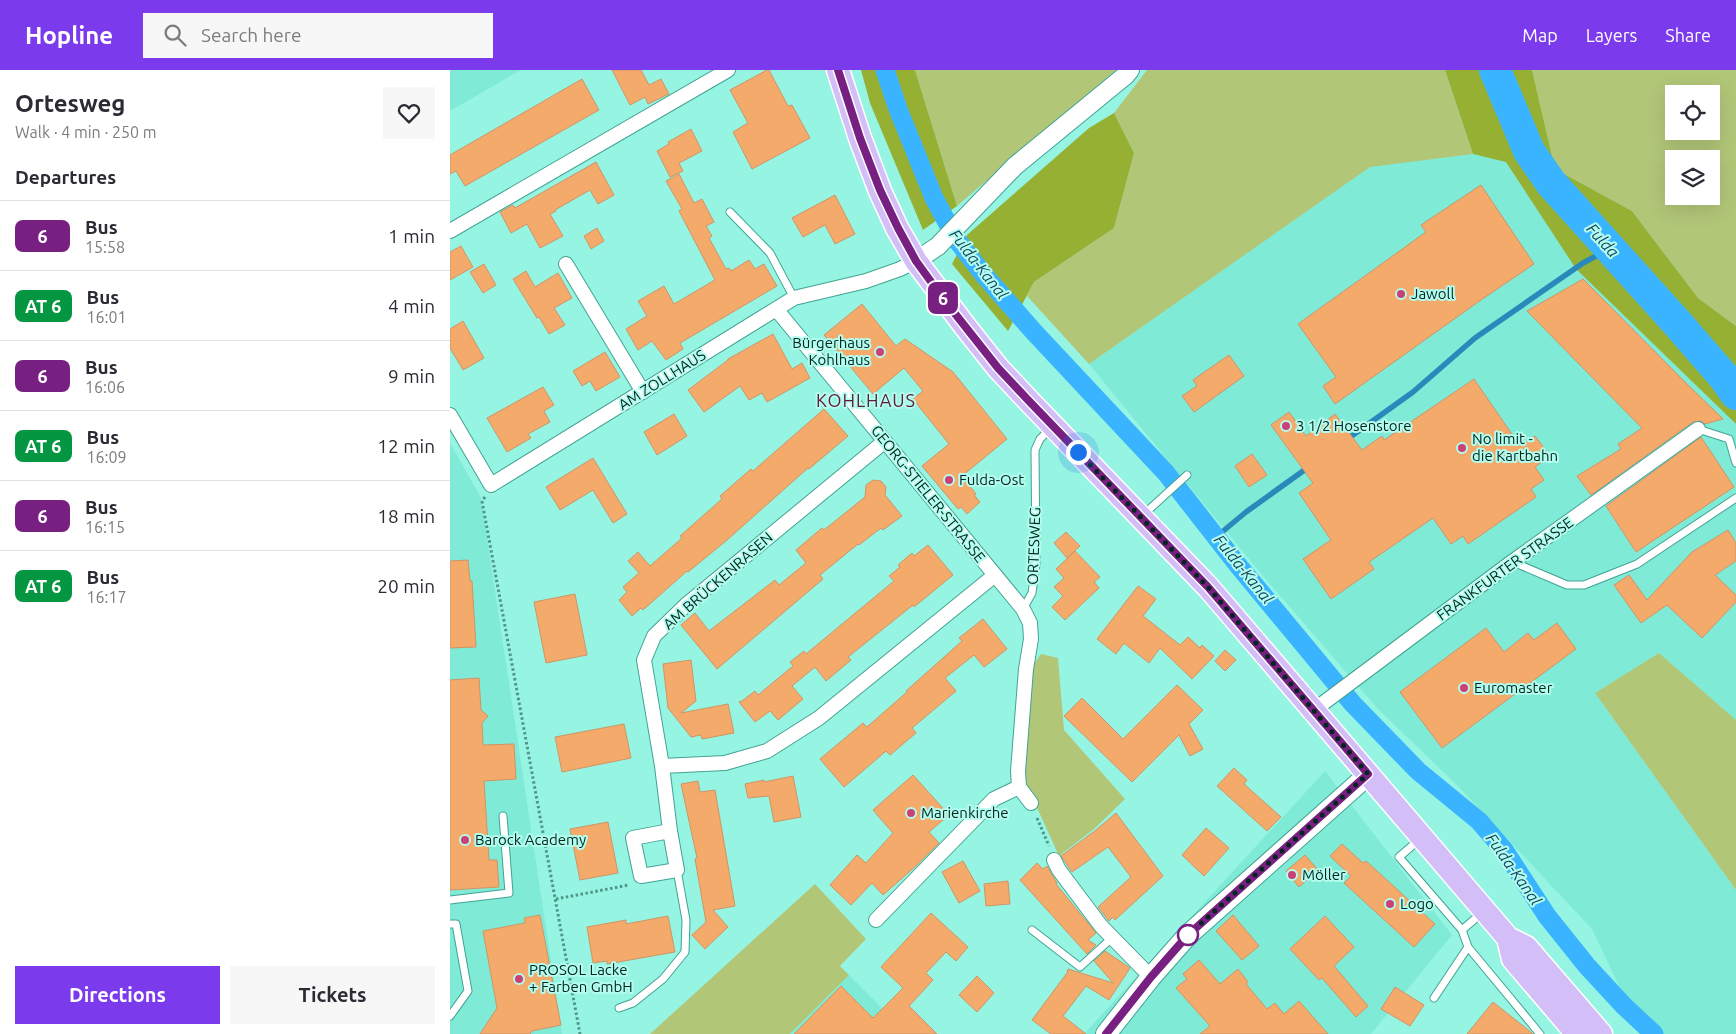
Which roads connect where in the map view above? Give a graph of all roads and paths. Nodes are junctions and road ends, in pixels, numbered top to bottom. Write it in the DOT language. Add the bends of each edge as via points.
graph roads {
  1 [pos="728,70"];
  2 [pos="838,70"];
  3 [pos="1130,70"];
  4 [pos="730,212"];
  5 [pos="450,231"];
  6 [pos="916,261"];
  7 [pos="566,264"];
  8 [pos="794,298"];
  9 [pos="776,309"];
  10 [pos="643,392"];
  11 [pos="450,415"];
  12 [pos="1053,426"];
  13 [pos="1698,430"];
  14 [pos="885,441"];
  15 [pos="1736,463"];
  16 [pos="1187,475"];
  17 [pos="491,485"];
  18 [pos="1736,498"];
  19 [pos="1140,516"];
  20 [pos="1512,562"];
  21 [pos="995,575"];
  22 [pos="1023,609"];
  23 [pos="1314,710"];
  24 [pos="662,766"];
  25 [pos="1368,774"];
  26 [pos="1019,787"];
  27 [pos="1031,803"];
  28 [pos="503,816"];
  29 [pos="670,831"];
  30 [pos="1422,837"];
  31 [pos="1054,860"];
  32 [pos="677,870"];
  33 [pos="641,876"];
  34 [pos="556,899"];
  35 [pos="450,900"];
  36 [pos="1485,910"];
  37 [pos="876,920"];
  38 [pos="450,924"];
  39 [pos="1032,930"];
  40 [pos="1462,930"];
  41 [pos="1113,937"];
  42 [pos="1508,938"];
  43 [pos="1468,947"];
  44 [pos="1151,977"];
  45 [pos="1434,998"];
  46 [pos="619,1008"];
  47 [pos="450,1016"];
  48 [pos="580,1034"];
  49 [pos="1106,1034"];
  50 [pos="1540,1034"];
  51 [pos="1577,1034"];
  52 [pos="1601,1034"];
  1 -- 5 [label="street"];
  2 -- 6 [label="main road" via="880,190"];
  3 -- 6 [label="street" via="1015,166 938,246"];
  4 -- 8 [label="lane" via="770,253"];
  6 -- 8 [label="street, AM ZOLLHAUS" via="866,281"];
  6 -- 12 [label="main road" via="998,368"];
  7 -- 10 [label="street"];
  8 -- 9 [label="street, AM ZOLLHAUS"];
  9 -- 10 [label="street, AM ZOLLHAUS"];
  9 -- 14 [label="street, GEORG-STIELER-STRASSE"];
  10 -- 17 [label="street, AM ZOLLHAUS"];
  11 -- 17 [label="street"];
  12 -- 19 [label="main road"];
  12 -- 22 [label="lane, ORTESWEG" via="1040,439 1035,450 1036,564 1032,593"];
  13 -- 15 [label="lane" via="1729,439"];
  13 -- 20 [label="street, FRANKFURTER STRASSE"];
  14 -- 21 [label="street, GEORG-STIELER-STRASSE"];
  14 -- 24 [label="street, AM BRÜCKENRASEN" via="686,605 654,636 644,660"];
  16 -- 19 [label="lane"];
  17 -- 34 [label="path" via="482,501"];
  18 -- 20 [label="lane" via="1637,564 1584,585 1567,585"];
  19 -- 23 [label="main road" via="1208,587"];
  20 -- 23 [label="street, FRANKFURTER STRASSE"];
  21 -- 22 [label="street, GEORG-STIELER-STRASSE"];
  21 -- 24 [label="street" via="820,718 767,752 725,763"];
  22 -- 26 [label="street" via="1030,623 1032,639 1026,670"];
  23 -- 25 [label="main road"];
  24 -- 29 [label="street, AM BRÜCKENRASEN"];
  25 -- 30 [label="main road"];
  25 -- 44 [label="main road" via="1210,914"];
  26 -- 27 [label="street"];
  26 -- 37 [label="street" via="994,799"];
  27 -- 31 [label="path"];
  28 -- 35 [label="lane" via="509,893"];
  29 -- 32 [label="street, AM BRÜCKENRASEN"];
  29 -- 33 [label="street" via="633,838"];
  30 -- 36 [label="main road"];
  30 -- 40 [label="lane" via="1399,857"];
  31 -- 41 [label="street"];
  32 -- 33 [label="street"];
  32 -- 46 [label="lane" via="686,920 685,952 663,980"];
  33 -- 34 [label="path" via="638,884"];
  34 -- 48 [label="path"];
  36 -- 40 [label="lane"];
  36 -- 42 [label="main road"];
  38 -- 47 [label="lane" via="456,924 468,991"];
  39 -- 41 [label="lane" via="1080,967"];
  40 -- 43 [label="lane"];
  41 -- 44 [label="street"];
  42 -- 51 [label="main road" via="1513,959"];
  42 -- 52 [label="main road" via="1526,947"];
  43 -- 45 [label="lane"];
  43 -- 50 [label="lane"];
  44 -- 49 [label="main road"];
}
